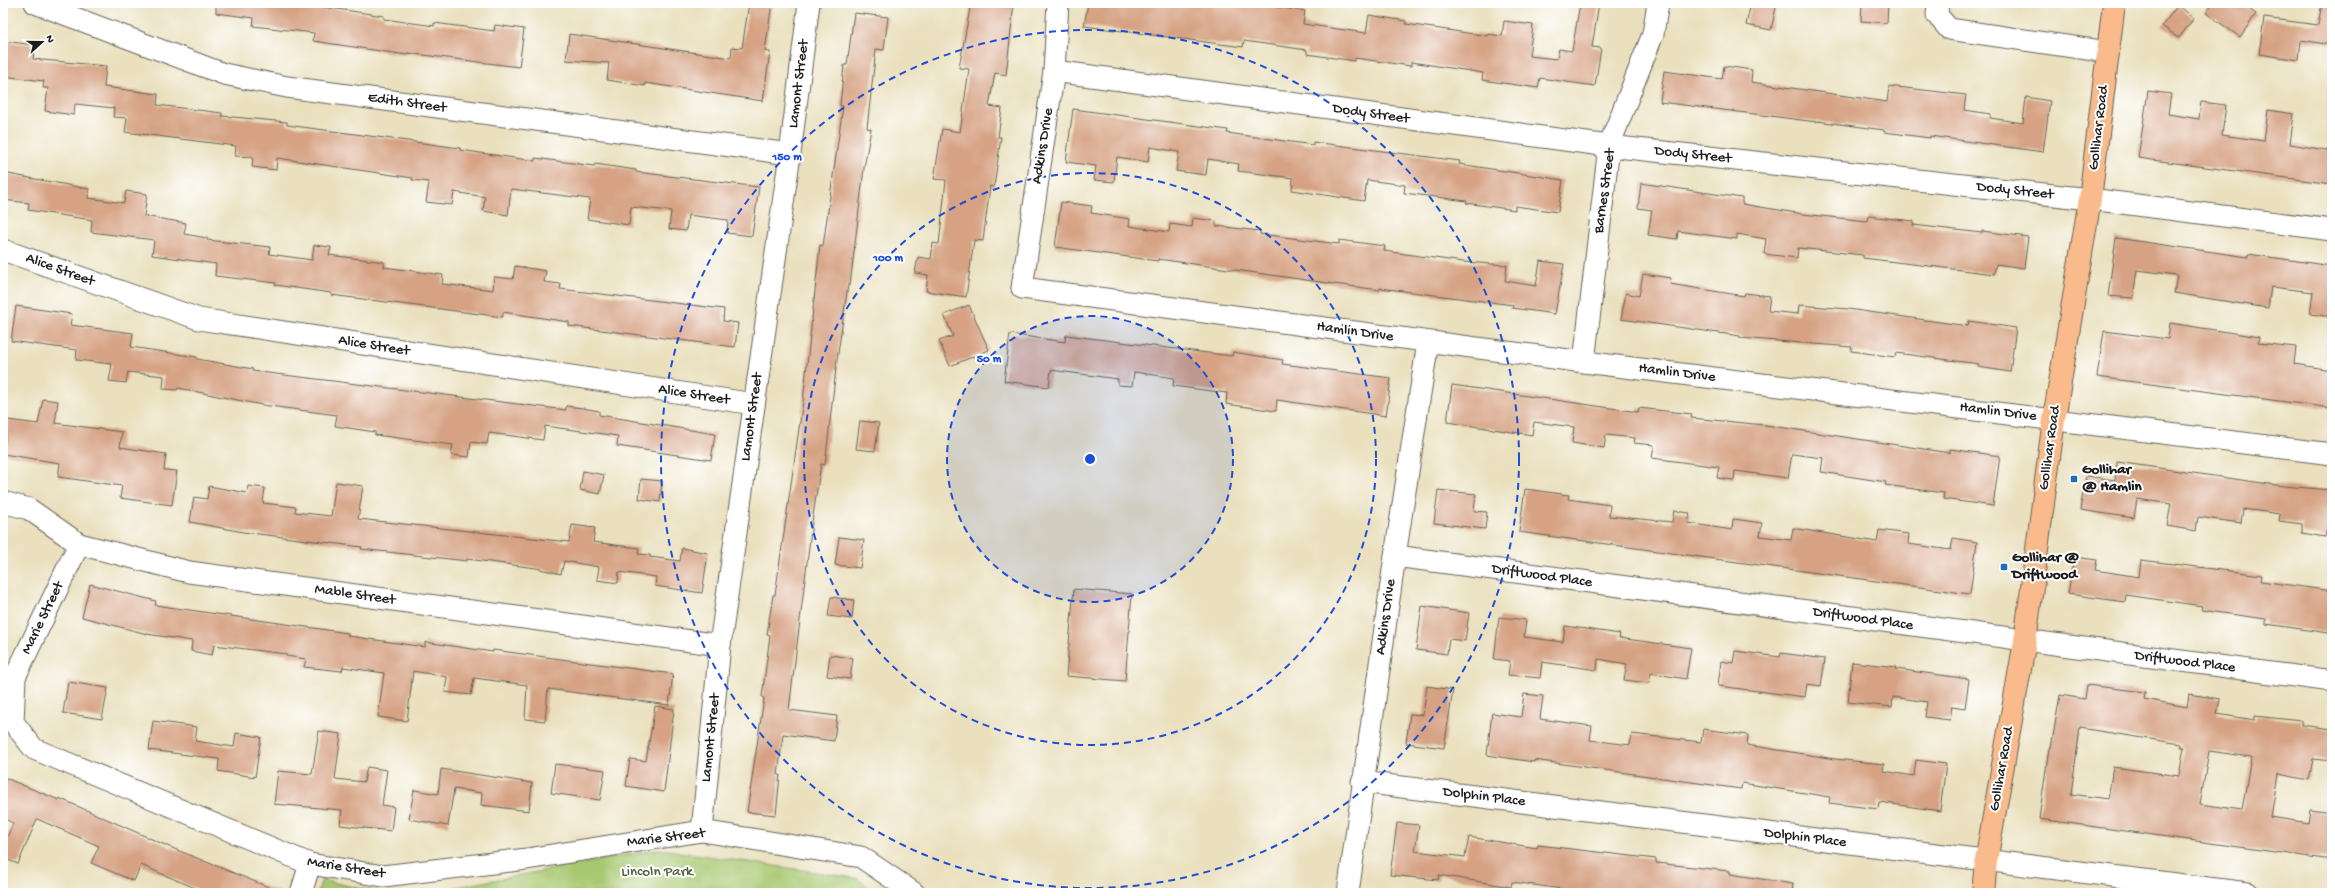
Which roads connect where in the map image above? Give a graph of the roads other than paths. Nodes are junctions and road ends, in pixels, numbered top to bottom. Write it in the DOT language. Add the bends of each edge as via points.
graph roads {
  1 [pos="35,3"];
  2 [pos="809,3"];
  3 [pos="1058,3"];
  4 [pos="1658,3"];
  5 [pos="1938,3"];
  6 [pos="2114,3"];
  7 [pos="2108,52"];
  8 [pos="1054,71"];
  9 [pos="1610,146"];
  10 [pos="790,154"];
  11 [pos="2090,199"];
  12 [pos="2332,230"];
  13 [pos="3,250"];
  14 [pos="1022,288"];
  15 [pos="1428,342"];
  16 [pos="1584,362"];
  17 [pos="754,404"];
  18 [pos="2054,419"];
  19 [pos="2332,454"];
  20 [pos="3,502"];
  21 [pos="79,544"];
  22 [pos="1395,556"];
  23 [pos="2025,641"];
  24 [pos="720,645"];
  25 [pos="2332,681"];
  26 [pos="1362,782"];
  27 [pos="702,831"];
  28 [pos="1986,861"];
  29 [pos="310,864"];
  30 [pos="301,893"];
  31 [pos="914,893"];
  32 [pos="1348,893"];
  33 [pos="1983,893"];
  34 [pos="2248,893"];
  1 -- 10 [label="street, Edith Street" via="224,74 287,87"];
  2 -- 10 [label="street, Lamont Street"];
  3 -- 8 [label="street, Adkins Drive"];
  4 -- 9 [label="street, Barnes Street" via="1653,34"];
  5 -- 7 [label="street" via="1937,15 1949,29"];
  6 -- 7 [label="main road, Gollihar Road"];
  7 -- 11 [label="main road, Gollihar Road"];
  8 -- 9 [label="street, Dody Street"];
  8 -- 14 [label="street, Adkins Drive"];
  9 -- 11 [label="street, Dody Street"];
  9 -- 16 [label="street, Barnes Street"];
  10 -- 17 [label="street, Lamont Street"];
  11 -- 12 [label="street, Dody Street"];
  11 -- 18 [label="main road, Gollihar Road"];
  13 -- 17 [label="street, Alice Street" via="199,319"];
  14 -- 15 [label="street, Hamlin Drive"];
  15 -- 16 [label="street, Hamlin Drive"];
  15 -- 22 [label="street, Adkins Drive"];
  16 -- 18 [label="street, Hamlin Drive"];
  17 -- 24 [label="street, Lamont Street"];
  18 -- 19 [label="street, Hamlin Drive"];
  18 -- 23 [label="main road, Gollihar Road"];
  20 -- 21 [label="street, Mable Street" via="29,509"];
  21 -- 24 [label="street, Mable Street" via="189,572"];
  21 -- 29 [label="street, Marie Street" via="15,677 12,722 34,749"];
  22 -- 23 [label="street, Driftwood Place"];
  22 -- 26 [label="street, Adkins Drive"];
  23 -- 25 [label="street, Driftwood Place"];
  23 -- 28 [label="main road, Gollihar Road"];
  24 -- 27 [label="street, Lamont Street"];
  26 -- 28 [label="street, Dolphin Place"];
  26 -- 32 [label="street, Adkins Drive"];
  27 -- 29 [label="street, Marie Street" via="527,859 383,876"];
  27 -- 31 [label="street, Marie Street" via="861,857"];
  28 -- 33 [label="main road, Gollihar Road"];
  28 -- 34 [label="street, Dolphin Place"];
  29 -- 30 [label="street"];
}
